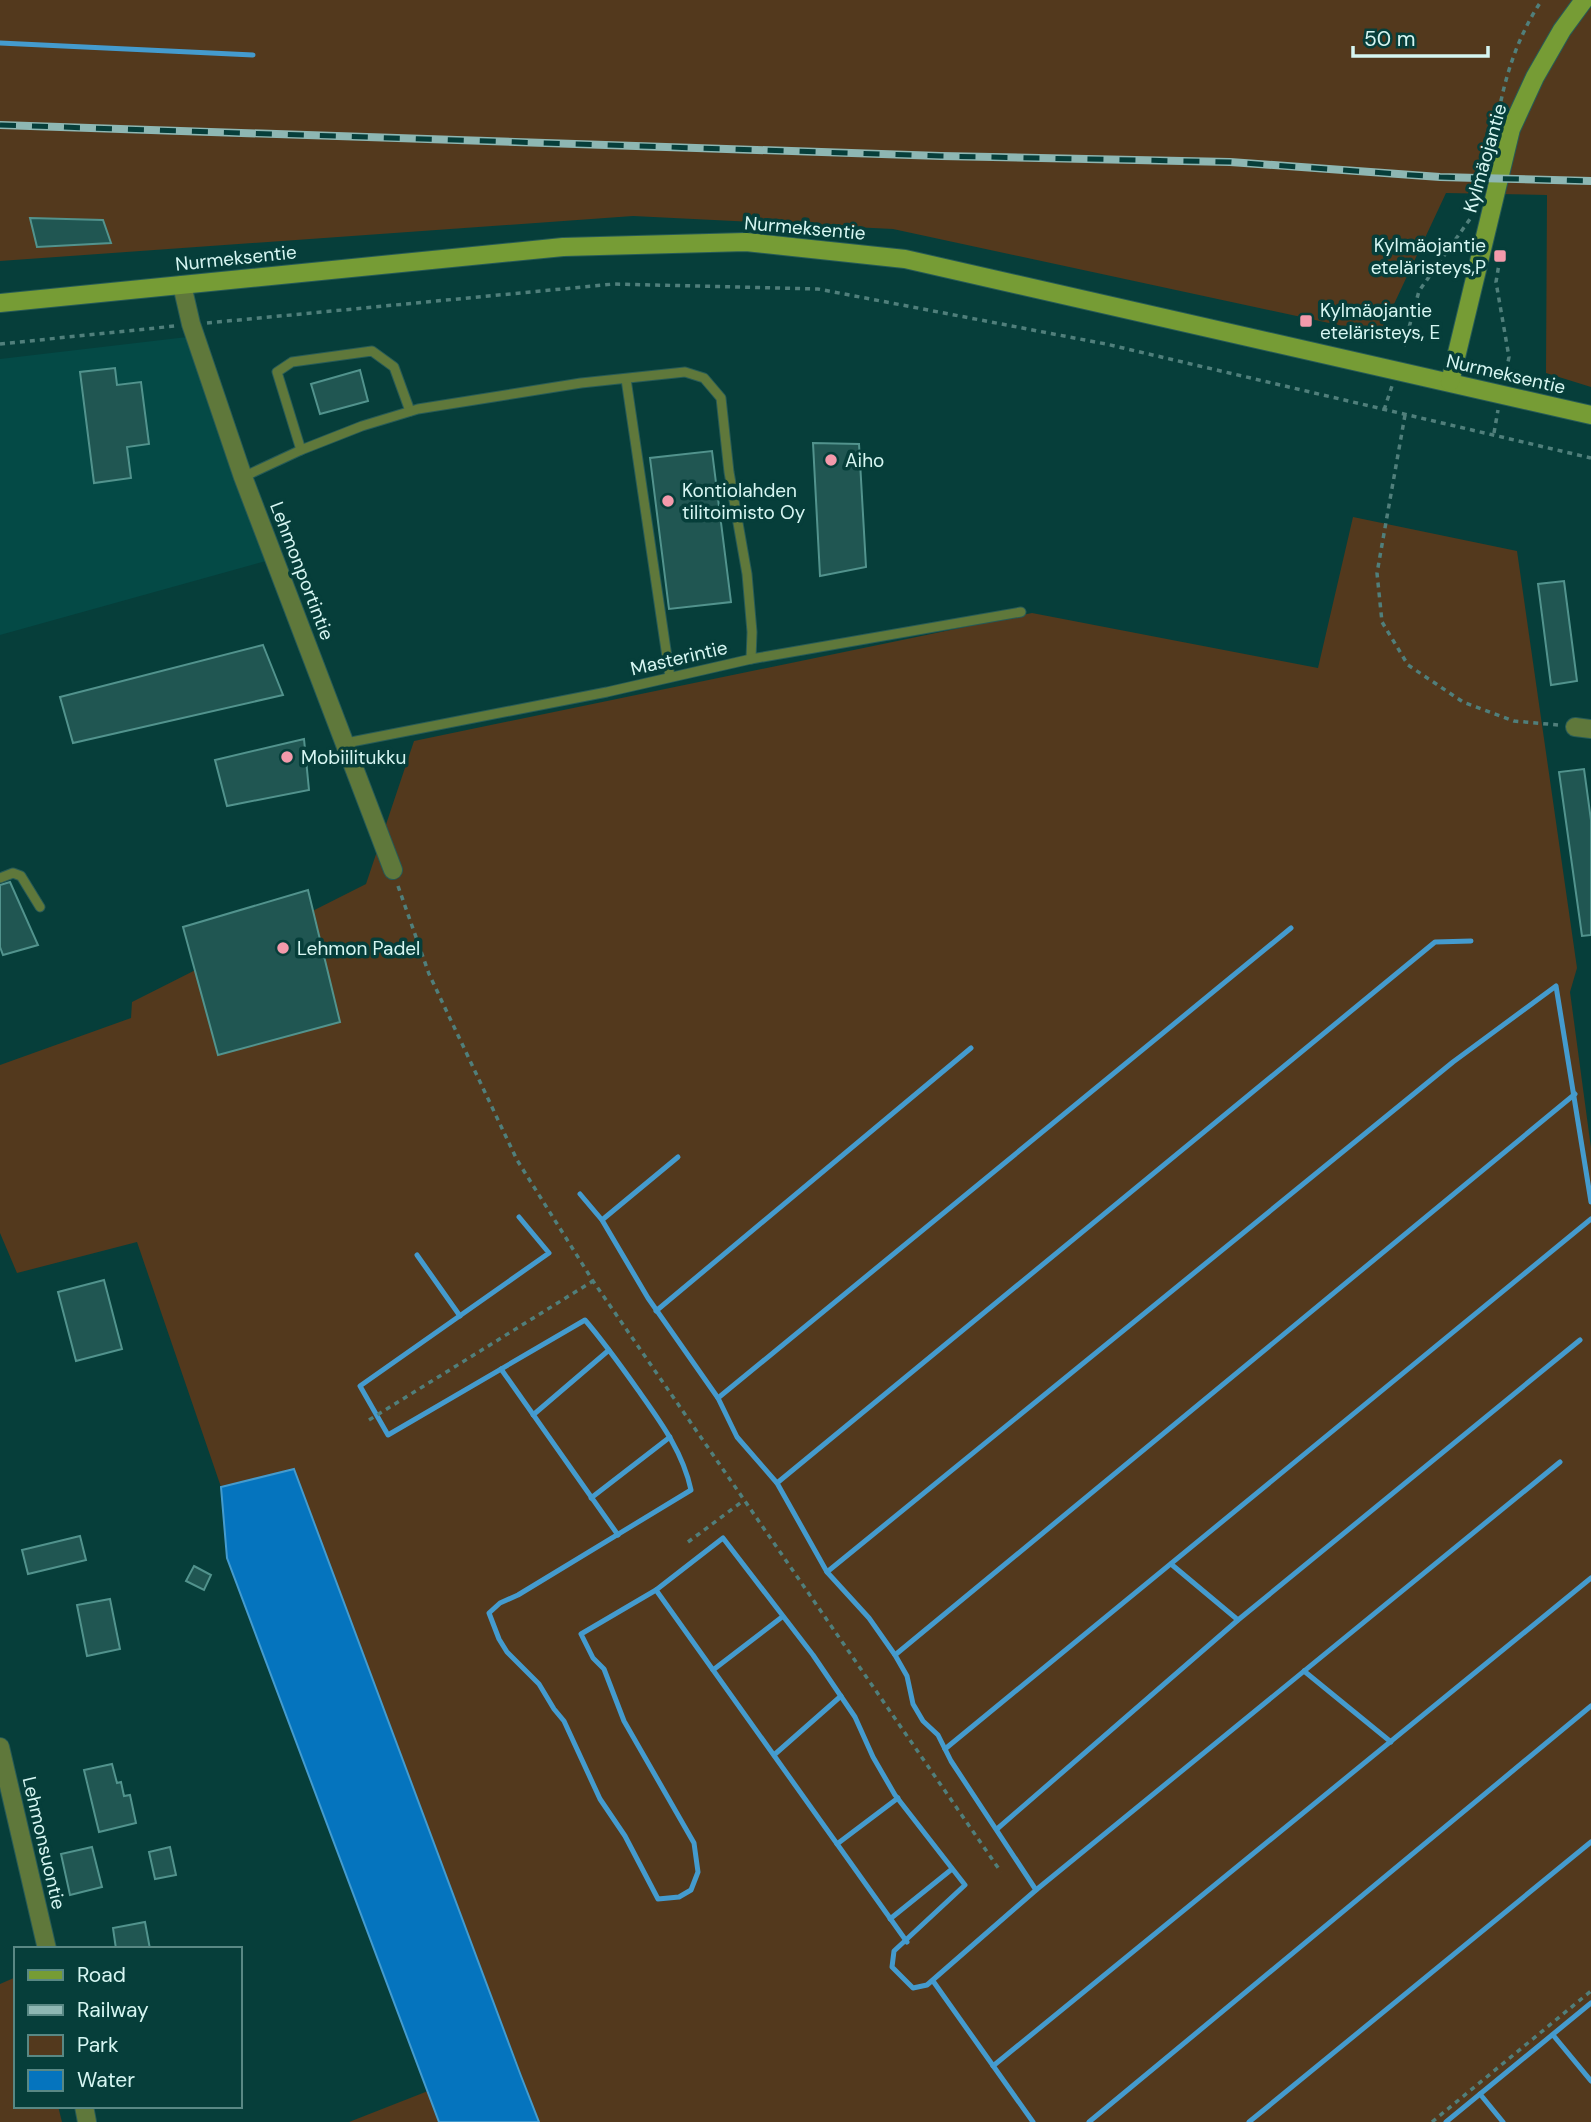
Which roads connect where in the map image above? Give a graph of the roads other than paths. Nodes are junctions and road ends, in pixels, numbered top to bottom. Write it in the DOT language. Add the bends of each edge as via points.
graph roads {
  1 [pos="1584,0"];
  2 [pos="182,285"];
  3 [pos="0,303"];
  4 [pos="626,379"];
  5 [pos="1450,382"];
  6 [pos="410,411"];
  7 [pos="1591,415"];
  8 [pos="301,450"];
  9 [pos="243,477"];
  10 [pos="1021,612"];
  11 [pos="751,659"];
  12 [pos="670,677"];
  13 [pos="346,743"];
  14 [pos="393,870"];
  15 [pos="0,878"];
  16 [pos="40,907"];
  17 [pos="0,1747"];
  18 [pos="47,1947"];
  1 -- 5 [label="street, Kylmäojantie" via="1562,30 1511,129"];
  2 -- 3 [label="street, Nurmeksentie"];
  2 -- 5 [label="street, Nurmeksentie" via="563,247 746,242 905,259"];
  2 -- 9 [label="street, Lehmonportintie"];
  4 -- 6 [label="lane"];
  4 -- 11 [label="lane" via="685,372 704,378 722,398 747,575"];
  4 -- 12 [label="lane"];
  5 -- 7 [label="street, Nurmeksentie"];
  6 -- 8 [label="lane"];
  6 -- 8 [label="lane" via="394,367 372,351 292,362 277,372"];
  8 -- 9 [label="lane"];
  9 -- 13 [label="street, Lehmonportintie"];
  10 -- 11 [label="lane, Masterintie"];
  11 -- 12 [label="lane, Masterintie"];
  12 -- 13 [label="lane, Masterintie"];
  13 -- 14 [label="street, Lehmonportintie"];
  15 -- 16 [label="lane" via="13,873 21,876"];
  17 -- 18 [label="street, Lehmonsuontie"];
}
